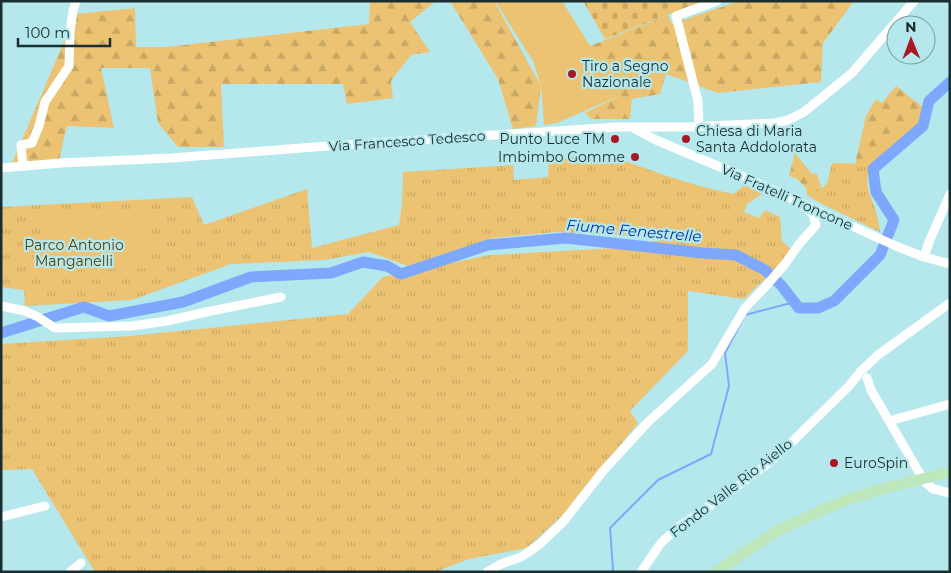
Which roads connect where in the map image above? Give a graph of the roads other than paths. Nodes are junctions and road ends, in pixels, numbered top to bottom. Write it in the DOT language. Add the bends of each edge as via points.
graph roads {
  1 [pos="76,1"];
  2 [pos="717,1"];
  3 [pos="914,1"];
  4 [pos="633,127"];
  5 [pos="699,127"];
  6 [pos="22,166"];
  7 [pos="1,168"];
  8 [pos="950,194"];
  9 [pos="804,205"];
  10 [pos="924,257"];
  11 [pos="950,264"];
  12 [pos="281,297"];
  13 [pos="950,303"];
  14 [pos="1,306"];
  15 [pos="862,377"];
  16 [pos="950,404"];
  17 [pos="890,421"];
  18 [pos="950,472"];
  19 [pos="922,479"];
  20 [pos="950,493"];
  21 [pos="45,506"];
  22 [pos="1,517"];
  23 [pos="81,563"];
  24 [pos="70,572"];
  25 [pos="487,572"];
  26 [pos="641,572"];
  27 [pos="715,572"];
  1 -- 6 [label="street" via="70,32 69,66 45,102 32,144 21,145"];
  2 -- 5 [label="street" via="676,16 698,101"];
  3 -- 5 [label="street, Via Francesco Tedesco" via="852,73 804,112 775,124"];
  4 -- 5 [label="street, Via Francesco Tedesco"];
  4 -- 6 [label="street, Via Francesco Tedesco"];
  4 -- 9 [label="street, Via Fratelli Troncone"];
  6 -- 7 [label="street, Via Francesco Tedesco"];
  8 -- 10 [label="street"];
  9 -- 10 [label="street, Via Fratelli Troncone"];
  9 -- 25 [label="street" via="813,214 816,225 745,308 712,364 642,429 603,470 563,522 540,544 521,557"];
  10 -- 11 [label="street, Via Fratelli Troncone"];
  12 -- 14 [label="street" via="167,322 132,326 55,328 24,311"];
  13 -- 15 [label="street, Fondo Valle Rio Aiello" via="870,362"];
  15 -- 17 [label="street"];
  15 -- 26 [label="street, Fondo Valle Rio Aiello" via="770,462 677,528 661,543"];
  16 -- 17 [label="street"];
  17 -- 19 [label="street"];
  18 -- 19 [label="main road"];
  19 -- 20 [label="street" via="933,490"];
  19 -- 27 [label="main road" via="854,497 779,530"];
  21 -- 22 [label="street"];
  23 -- 24 [label="street"];
}
